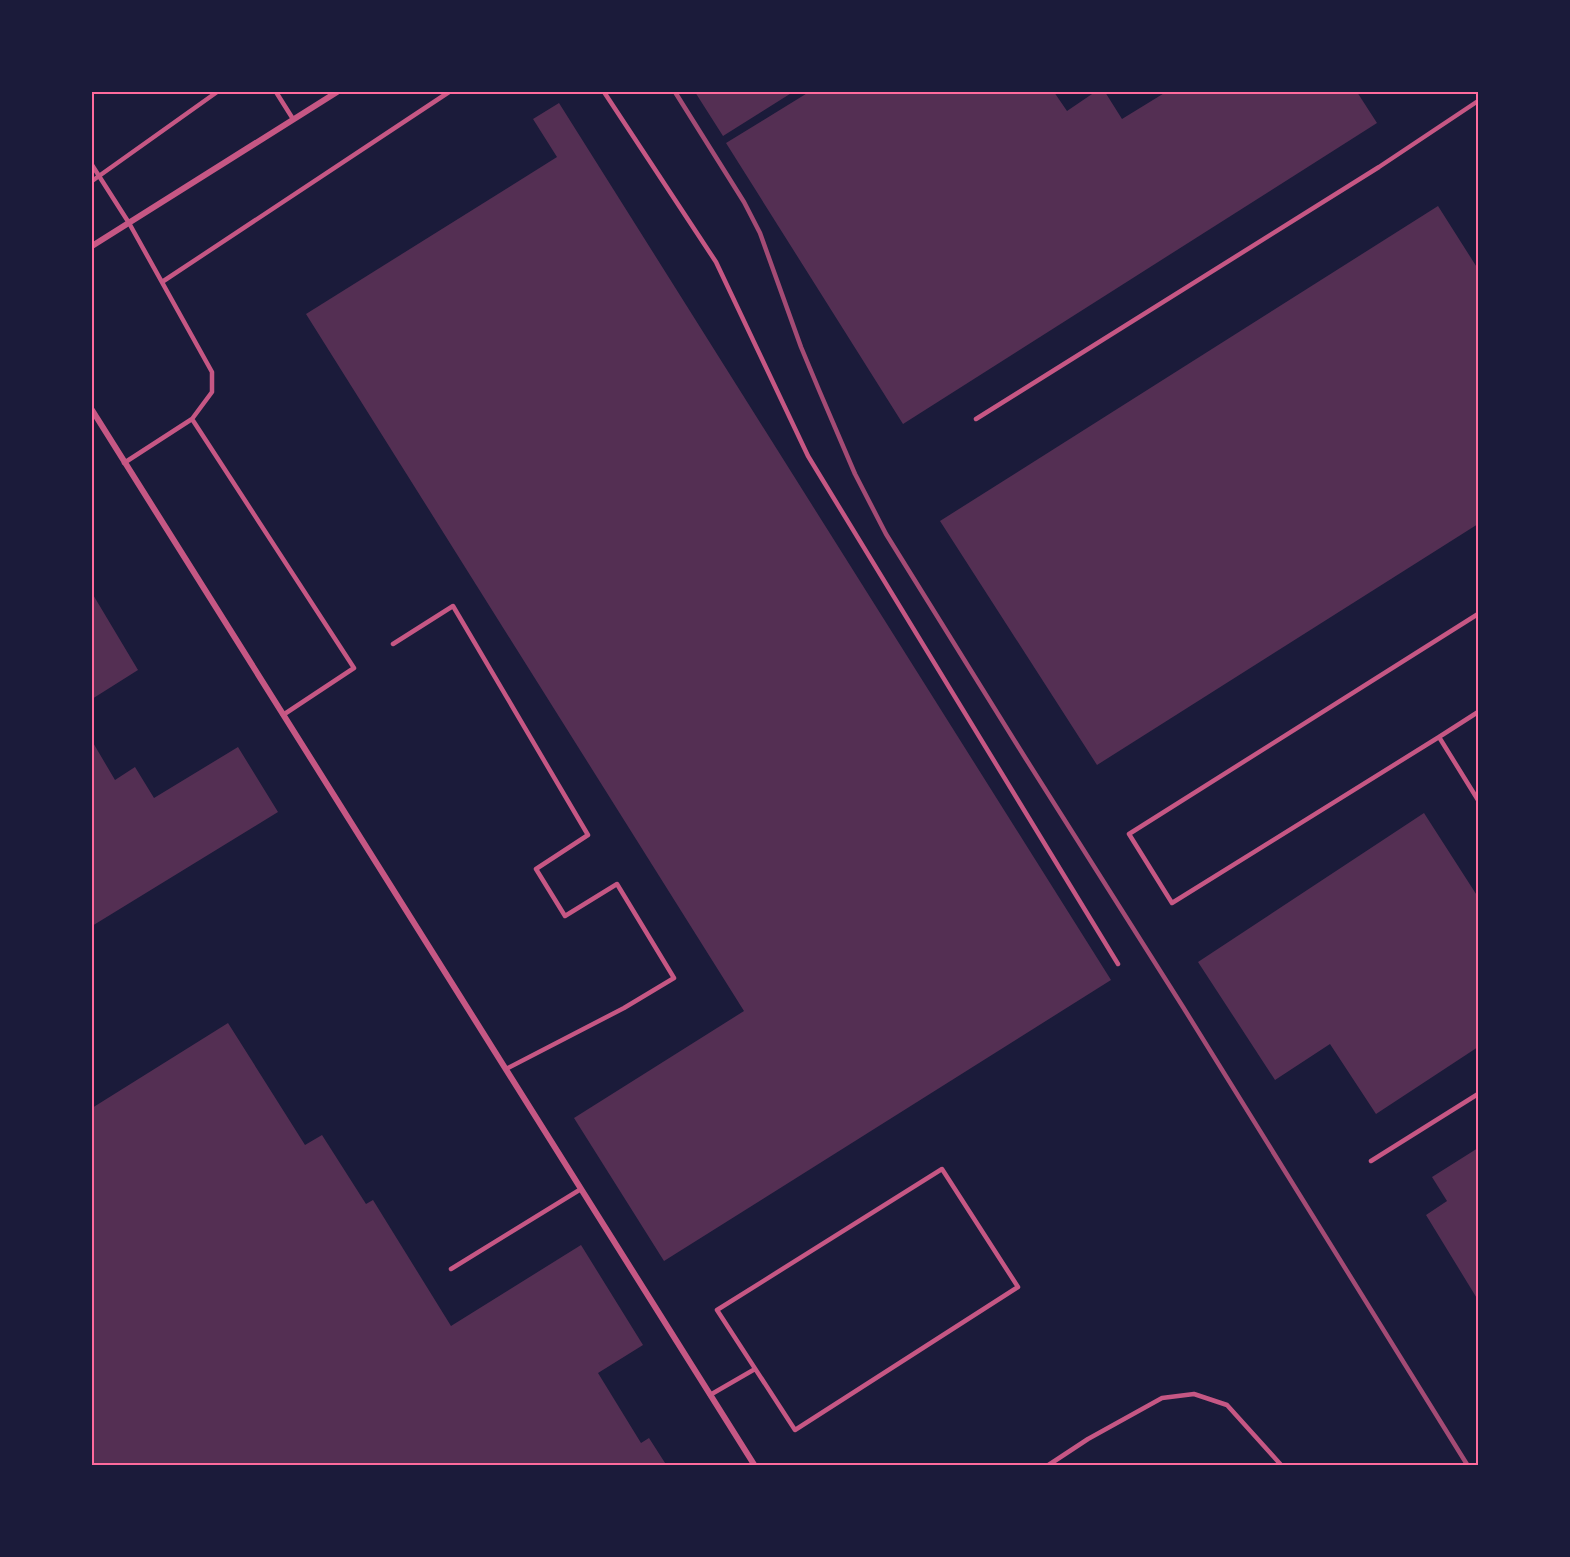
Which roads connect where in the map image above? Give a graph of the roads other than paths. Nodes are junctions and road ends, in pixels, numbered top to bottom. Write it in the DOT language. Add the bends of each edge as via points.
graph roads {
  1 [pos="217,92"];
  2 [pos="276,92"];
  3 [pos="337,92"];
  4 [pos="449,92"];
  5 [pos="604,92"];
  6 [pos="1479,101"];
  7 [pos="293,119"];
  8 [pos="92,165"];
  9 [pos="99,176"];
  10 [pos="92,181"];
  11 [pos="129,223"];
  12 [pos="92,246"];
  13 [pos="162,282"];
  14 [pos="92,410"];
  15 [pos="192,419"];
  16 [pos="976,419"];
  17 [pos="124,463"];
  18 [pos="1479,614"];
  19 [pos="393,644"];
  20 [pos="1479,712"];
  21 [pos="283,715"];
  22 [pos="1439,736"];
  23 [pos="1479,800"];
  24 [pos="1118,964"];
  25 [pos="506,1069"];
  26 [pos="1479,1094"];
  27 [pos="1371,1161"];
  28 [pos="581,1189"];
  29 [pos="452,1269"];
  30 [pos="755,1368"];
  31 [pos="710,1395"];
  32 [pos="755,1466"];
  33 [pos="1047,1466"];
  34 [pos="1282,1466"];
  1 -- 9 [label="lane"];
  2 -- 7 [label="lane"];
  3 -- 7 [label="street"];
  4 -- 13 [label="lane"];
  5 -- 24 [label="lane" via="716,262 808,456"];
  6 -- 16 [label="lane"];
  7 -- 11 [label="street"];
  8 -- 9 [label="lane"];
  9 -- 10 [label="lane"];
  9 -- 11 [label="lane"];
  11 -- 12 [label="street"];
  11 -- 13 [label="lane"];
  13 -- 15 [label="lane" via="212,372 212,392"];
  14 -- 17 [label="street"];
  15 -- 17 [label="lane"];
  15 -- 21 [label="lane" via="354,668"];
  17 -- 21 [label="street"];
  18 -- 22 [label="lane" via="1129,834 1172,903"];
  19 -- 25 [label="lane" via="453,606 588,835 536,869 565,916 617,884 674,978"];
  20 -- 22 [label="lane"];
  21 -- 25 [label="street"];
  22 -- 23 [label="lane"];
  25 -- 28 [label="street"];
  26 -- 27 [label="lane"];
  28 -- 29 [label="lane"];
  28 -- 31 [label="street"];
  30 -- 30 [label="lane" via="795,1430 1018,1287 942,1169 717,1310"];
  30 -- 31 [label="lane"];
  31 -- 32 [label="street"];
  33 -- 34 [label="lane" via="1162,1398 1194,1394 1227,1405"];
}
